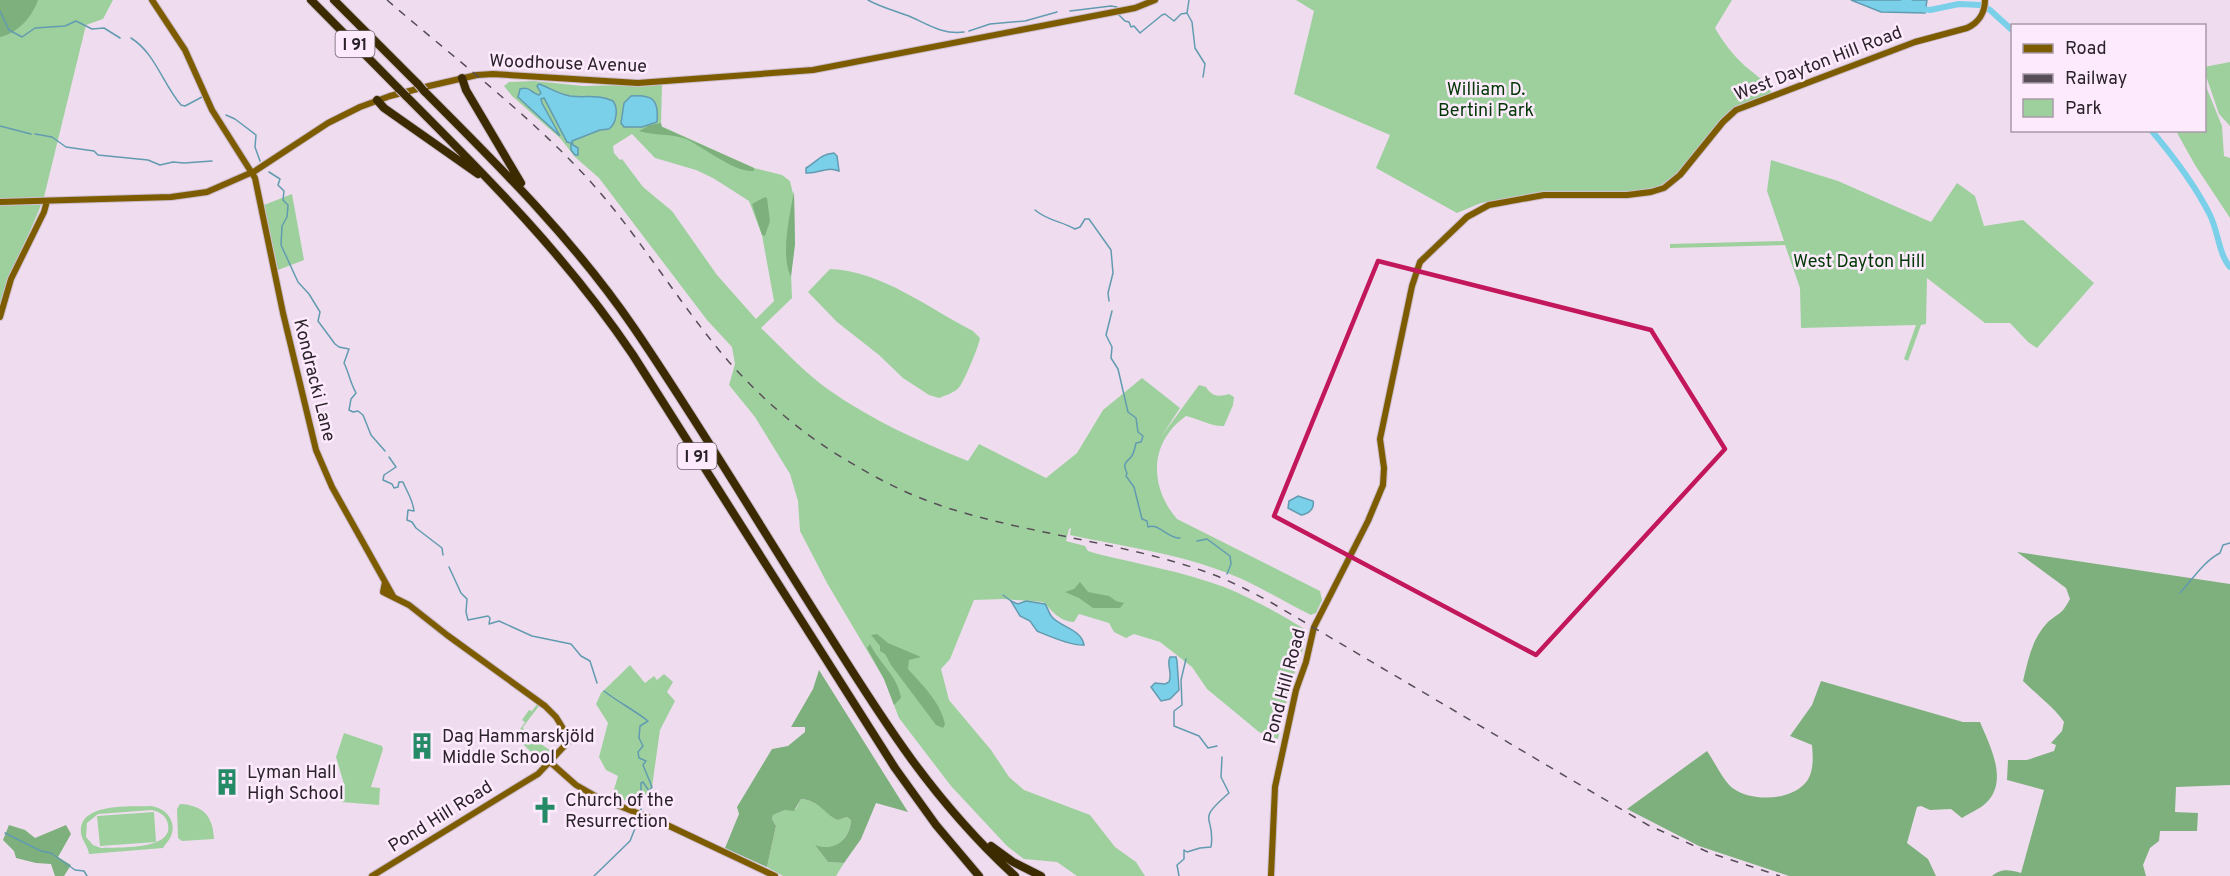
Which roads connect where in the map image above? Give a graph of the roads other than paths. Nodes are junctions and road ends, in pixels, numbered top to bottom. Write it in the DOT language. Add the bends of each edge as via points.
graph roads {
  1 [pos="152,0"];
  2 [pos="311,0"];
  3 [pos="334,0"];
  4 [pos="1155,0"];
  5 [pos="1985,1"];
  6 [pos="462,78"];
  7 [pos="378,100"];
  8 [pos="252,173"];
  9 [pos="502,193"];
  10 [pos="47,201"];
  11 [pos="0,202"];
  12 [pos="535,204"];
  13 [pos="0,317"];
  14 [pos="1380,446"];
  15 [pos="385,582"];
  16 [pos="393,596"];
  17 [pos="570,740"];
  18 [pos="550,762"];
  19 [pos="954,814"];
  20 [pos="372,876"];
  21 [pos="776,876"];
  22 [pos="979,876"];
  23 [pos="1016,876"];
  24 [pos="1041,876"];
  25 [pos="1271,876"];
  1 -- 8 [label="main road, Kondracki Lane" via="185,50 212,110"];
  2 -- 9 [label="highway, I 91, bridge"];
  3 -- 12 [label="highway, I 91, bridge"];
  4 -- 6 [label="main road, Woodhouse Avenue" via="1143,6 813,70 638,83 488,74"];
  5 -- 14 [label="main road, West Dayton Hill Road" via="1983,13 1967,28 1915,42 1736,110 1674,181 1658,190 1627,195 1535,196 1496,203 1472,214 1418,266"];
  6 -- 7 [label="main road, Woodhouse Avenue"];
  6 -- 12 [label="highway"];
  7 -- 8 [label="main road, Woodhouse Avenue" via="335,119"];
  7 -- 9 [label="highway"];
  8 -- 10 [label="main road, Woodhouse Avenue" via="213,190 189,195"];
  8 -- 15 [label="main road, Kondracki Lane" via="316,450"];
  9 -- 22 [label="highway, I 91" via="555,251 610,321 895,768"];
  10 -- 11 [label="main road, Woodhouse Avenue"];
  10 -- 13 [label="main road" via="11,279"];
  12 -- 19 [label="highway, I 91" via="635,329 890,731"];
  14 -- 25 [label="main road, Pond Hill Road" via="1382,489 1314,627 1296,690 1275,787"];
  15 -- 16 [label="main road, Kondracki Lane"];
  15 -- 16 [label="main road" via="383,592"];
  16 -- 17 [label="main road, Kondracki Lane" via="543,704"];
  17 -- 18 [label="main road, Pond Hill Road"];
  18 -- 20 [label="main road, Pond Hill Road" via="528,780"];
  18 -- 21 [label="main road" via="586,791"];
  19 -- 23 [label="highway, I 91"];
  19 -- 24 [label="highway" via="1000,854"];
}
